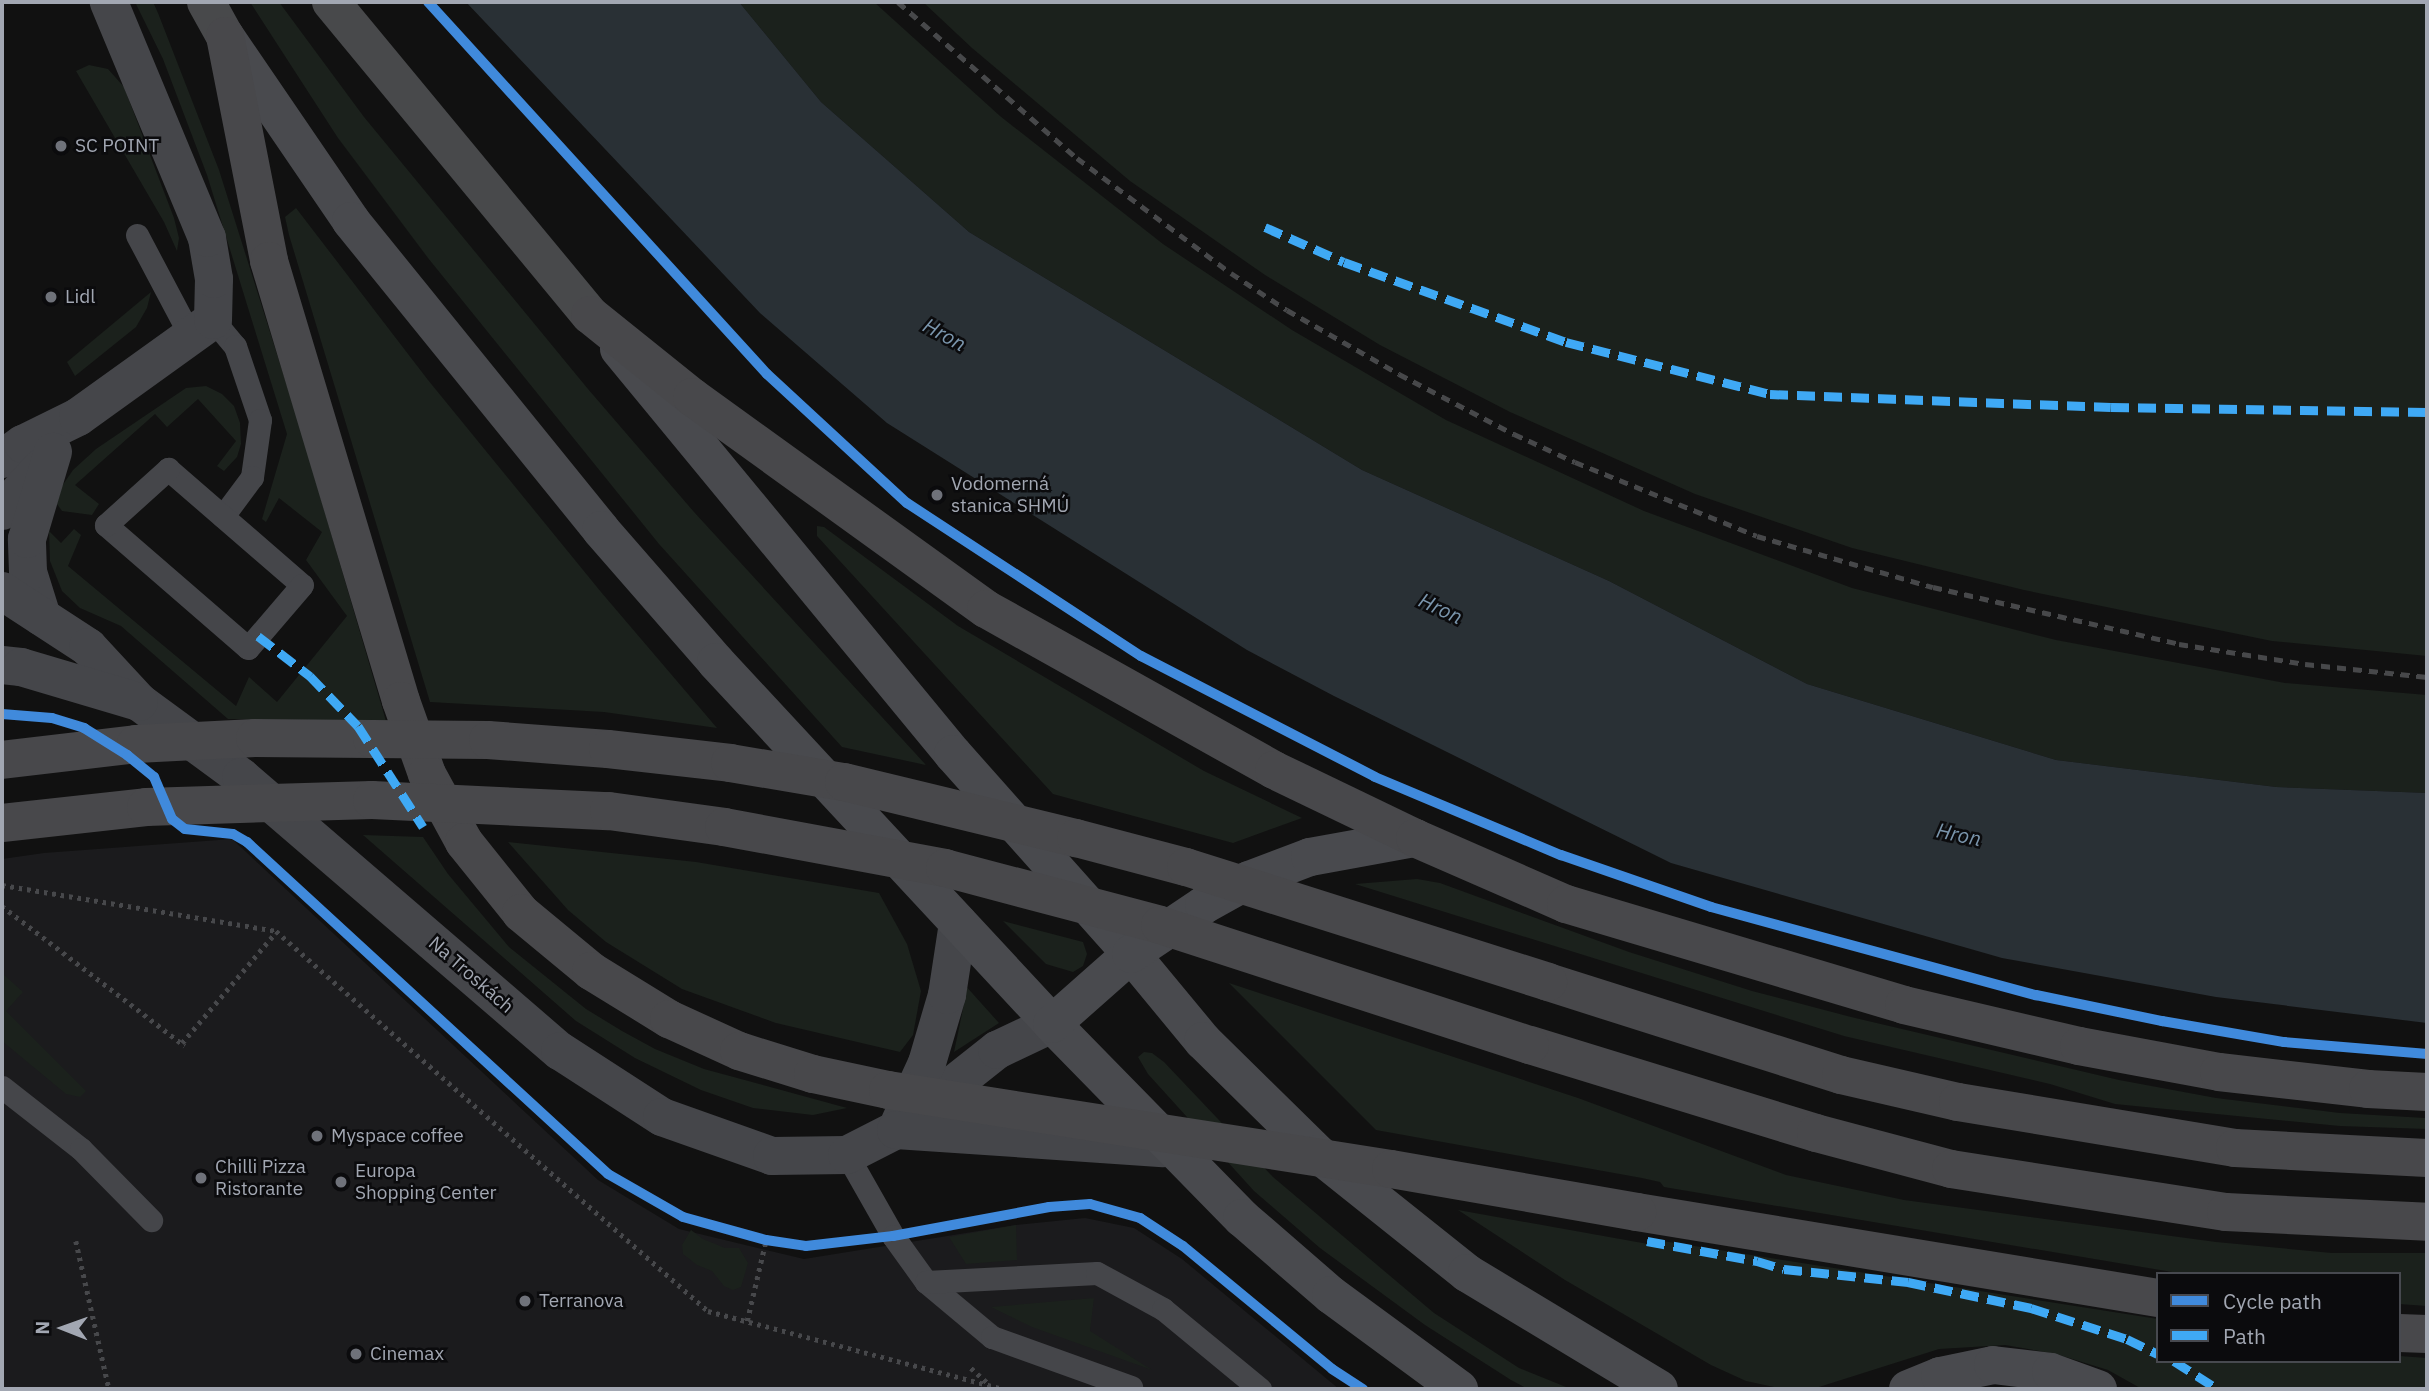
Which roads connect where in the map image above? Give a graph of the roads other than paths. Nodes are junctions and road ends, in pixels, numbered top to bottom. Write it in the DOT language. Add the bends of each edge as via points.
graph roads {
  1 [pos="109,2"];
  2 [pos="206,2"];
  3 [pos="331,2"];
  4 [pos="225,36"];
  5 [pos="137,235"];
  6 [pos="590,315"];
  7 [pos="202,328"];
  8 [pos="78,417"];
  9 [pos="53,452"];
  10 [pos="2,459"];
  11 [pos="2,512"];
  12 [pos="223,516"];
  13 [pos="2,591"];
  14 [pos="42,617"];
  15 [pos="2,665"];
  16 [pos="139,702"];
  17 [pos="2,760"];
  18 [pos="2,823"];
  19 [pos="1415,838"];
  20 [pos="958,923"];
  21 [pos="1131,954"];
  22 [pos="1052,1024"];
  23 [pos="2,1087"];
  24 [pos="2427,1092"];
  25 [pos="896,1130"];
  26 [pos="1173,1149"];
  27 [pos="848,1154"];
  28 [pos="2427,1158"];
  29 [pos="151,1220"];
  30 [pos="2427,1222"];
  31 [pos="926,1282"];
  32 [pos="2156,1298"];
  33 [pos="2401,1333"];
  34 [pos="2427,1334"];
  35 [pos="1131,1387"];
  36 [pos="1260,1389"];
  37 [pos="1459,1389"];
  38 [pos="1659,1389"];
  39 [pos="1908,1389"];
  40 [pos="2098,1389"];
  1 -- 7 [label="street" via="207,238 214,279"];
  2 -- 4 [label="main road"];
  3 -- 6 [label="main road"];
  4 -- 20 [label="main road" via="351,221 601,530 716,662"];
  4 -- 32 [label="highway, bridge" via="269,261 427,774 464,842 521,913 590,971 668,1019 740,1051 813,1074 888,1090"];
  5 -- 7 [label="lane"];
  6 -- 19 [label="highway" via="692,397 986,609 1273,770"];
  6 -- 21 [label="main road" via="953,754"];
  7 -- 8 [label="street"];
  7 -- 12 [label="lane" via="235,346 260,420 252,477"];
  8 -- 9 [label="street"];
  8 -- 10 [label="street"];
  9 -- 11 [label="street"];
  9 -- 14 [label="street" via="27,540 28,572"];
  12 -- 12 [label="lane" via="168,469 106,525 247,648 302,585"];
  13 -- 14 [label="street, Na Troskách"];
  14 -- 16 [label="street, Na Troskách" via="88,647"];
  15 -- 16 [label="street, Na Troskách"];
  16 -- 27 [label="street, Na Troskách" via="241,777 560,1051 662,1117 772,1156"];
  17 -- 28 [label="highway, bridge" via="136,744 359,738 608,748 730,763 960,807 1186,867 1841,1075 1958,1102 2235,1149"];
  18 -- 30 [label="highway, bridge" via="146,807 372,800 609,811 724,827 945,868 1160,925 1530,1045 1816,1133 1951,1169 2226,1212"];
  19 -- 21 [label="main road" via="1310,857 1249,880"];
  19 -- 24 [label="highway" via="1566,904 1904,1005 2219,1072"];
  20 -- 22 [label="main road"];
  20 -- 25 [label="street" via="947,995 927,1063"];
  21 -- 22 [label="main road"];
  21 -- 38 [label="main road" via="1203,1041 1318,1154 1467,1273"];
  22 -- 25 [label="street" via="997,1050"];
  22 -- 26 [label="main road"];
  23 -- 29 [label="lane" via="81,1149"];
  25 -- 26 [label="street"];
  25 -- 27 [label="street"];
  26 -- 37 [label="main road" via="1242,1219 1331,1295"];
  27 -- 31 [label="lane" via="893,1236"];
  31 -- 35 [label="lane" via="992,1337"];
  31 -- 36 [label="lane" via="1097,1273 1163,1309"];
  33 -- 34 [label="highway"];
  39 -- 40 [label="main road" via="1940,1376 1993,1365 2051,1373"];
}
